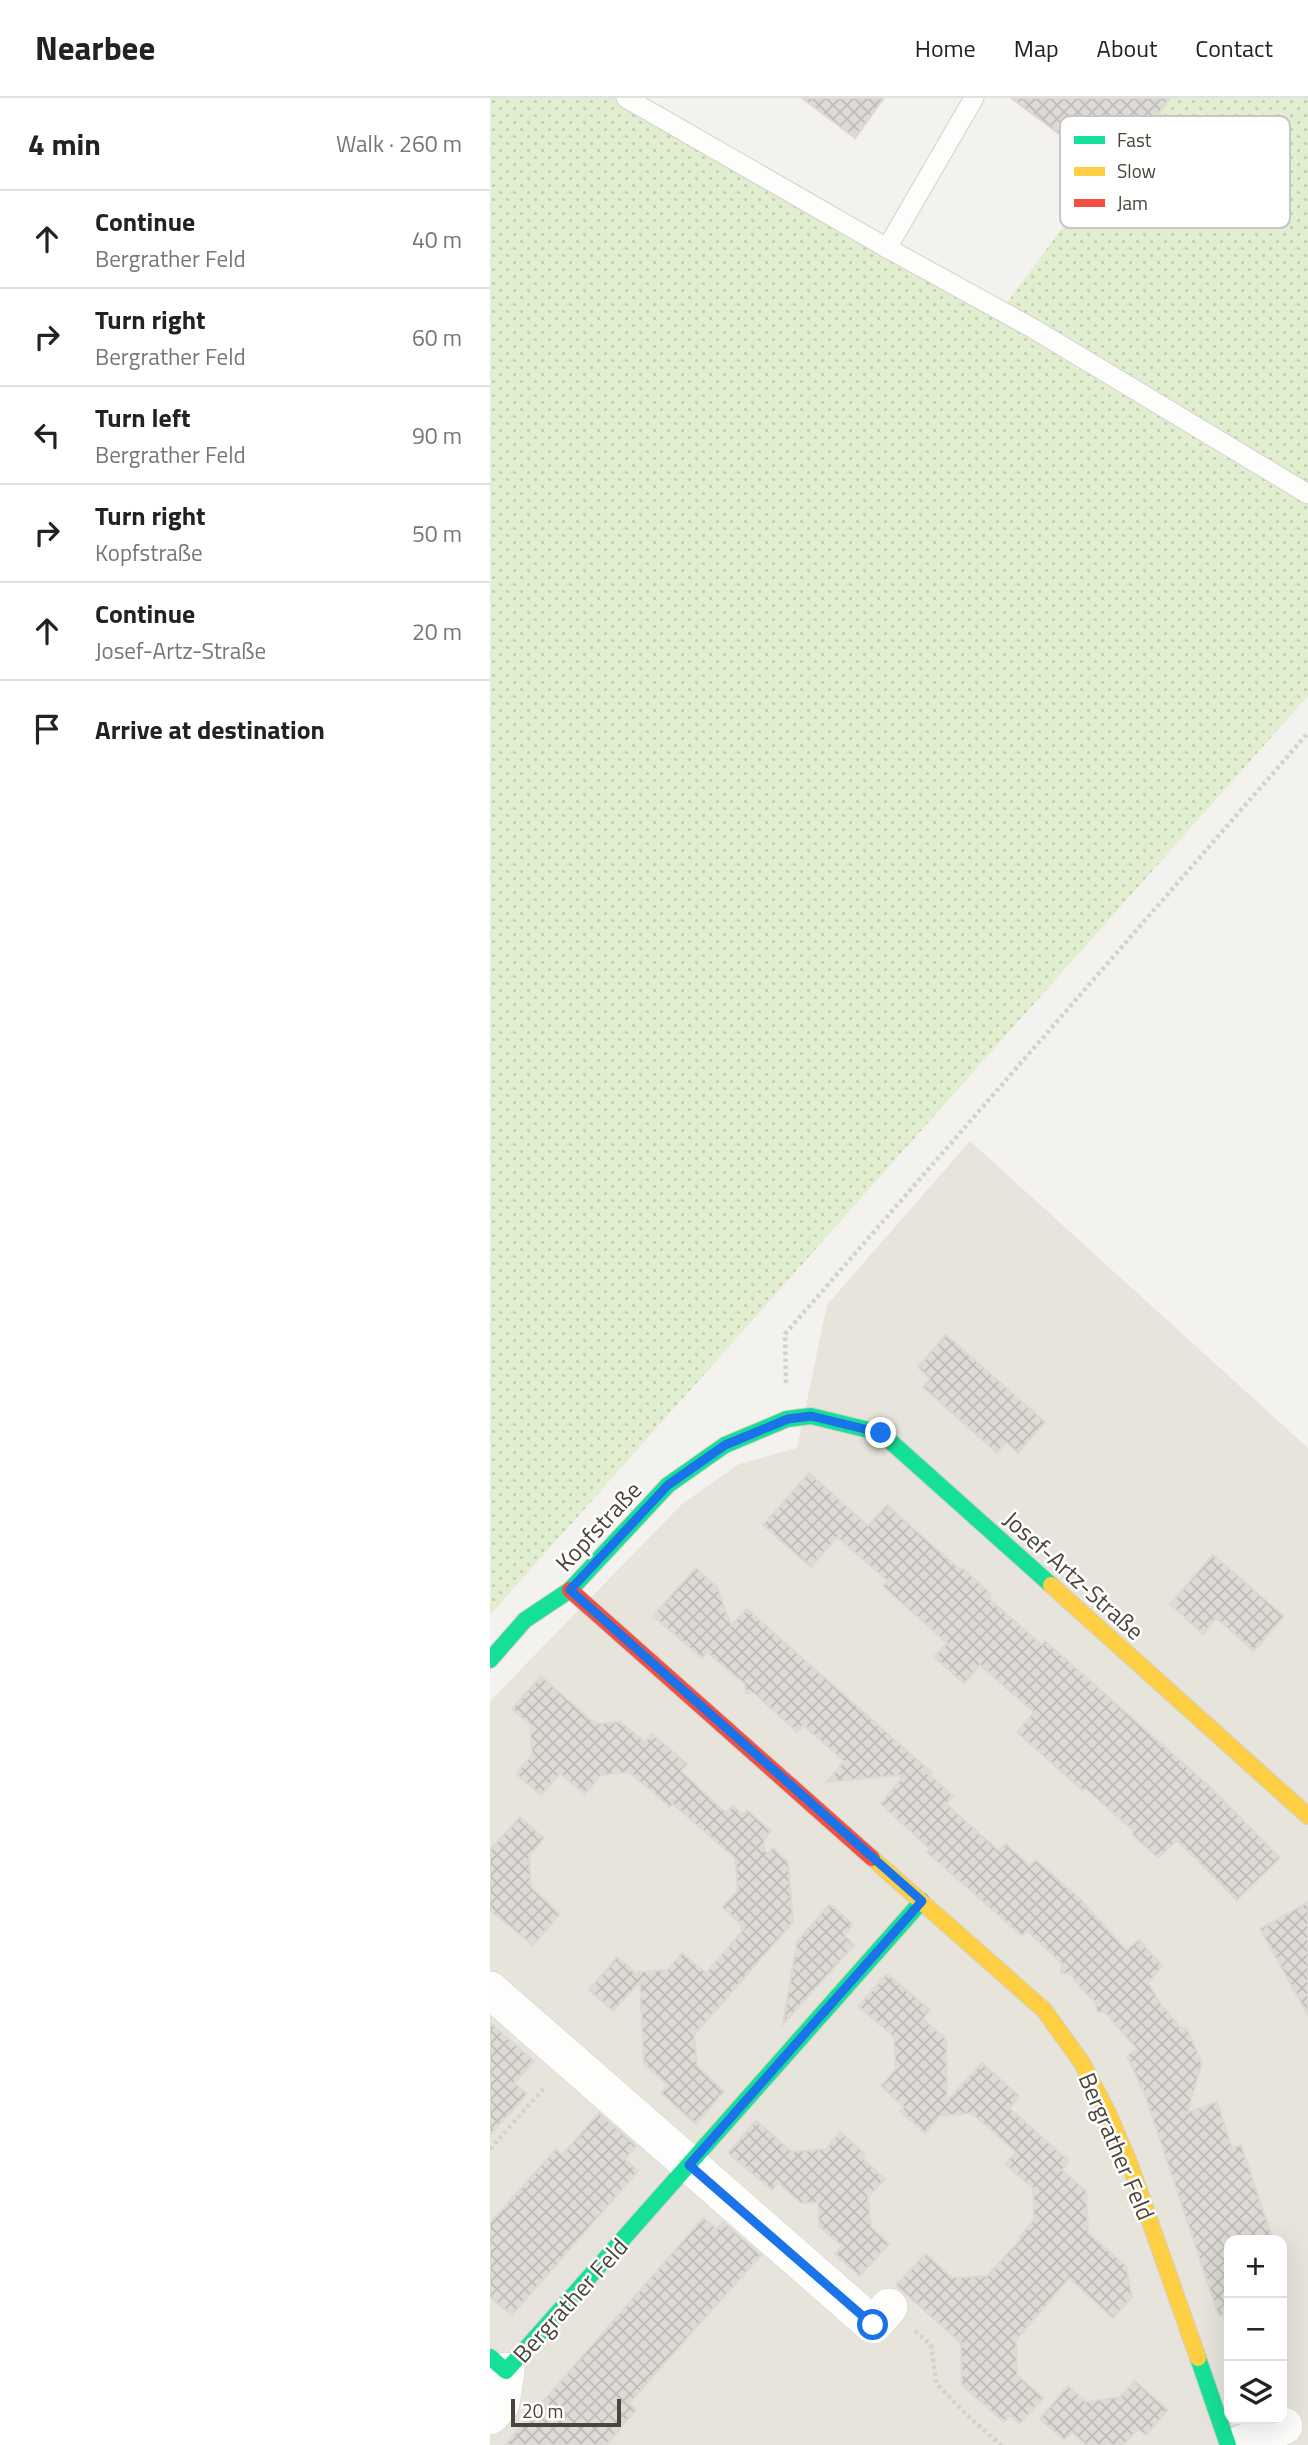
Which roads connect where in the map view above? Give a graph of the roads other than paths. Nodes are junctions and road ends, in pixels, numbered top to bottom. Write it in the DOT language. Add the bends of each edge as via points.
graph roads {
  1 [pos="626,98"];
  2 [pos="974,98"];
  3 [pos="887,248"];
  4 [pos="1308,494"];
  5 [pos="788,1419"];
  6 [pos="570,1590"];
  7 [pos="490,1660"];
  8 [pos="1308,1816"];
  9 [pos="922,1901"];
  10 [pos="490,1990"];
  11 [pos="689,2165"];
  12 [pos="889,2307"];
  13 [pos="498,2364"];
  14 [pos="490,2416"];
  15 [pos="1284,2426"];
  16 [pos="1228,2445"];
  17 [pos="1239,2445"];
  1 -- 3 [label="lane"];
  2 -- 3 [label="lane"];
  3 -- 4 [label="lane" via="1034,329"];
  5 -- 6 [label="street, Kopfstraße" via="725,1445 668,1485"];
  5 -- 8 [label="street, Josef-Artz-Straße" via="811,1416 881,1433"];
  6 -- 7 [label="street, Kopfstraße" via="526,1620"];
  6 -- 9 [label="street, Bergrather Feld"];
  9 -- 11 [label="street, Bergrather Feld"];
  9 -- 16 [label="street, Bergrather Feld" via="1044,2010 1082,2063 1129,2162"];
  10 -- 11 [label="street"];
  11 -- 12 [label="street" via="873,2325"];
  11 -- 13 [label="street, Bergrather Feld"];
  13 -- 14 [label="street, Bergrather Feld" via="501,2404"];
  15 -- 17 [label="street"];
}
